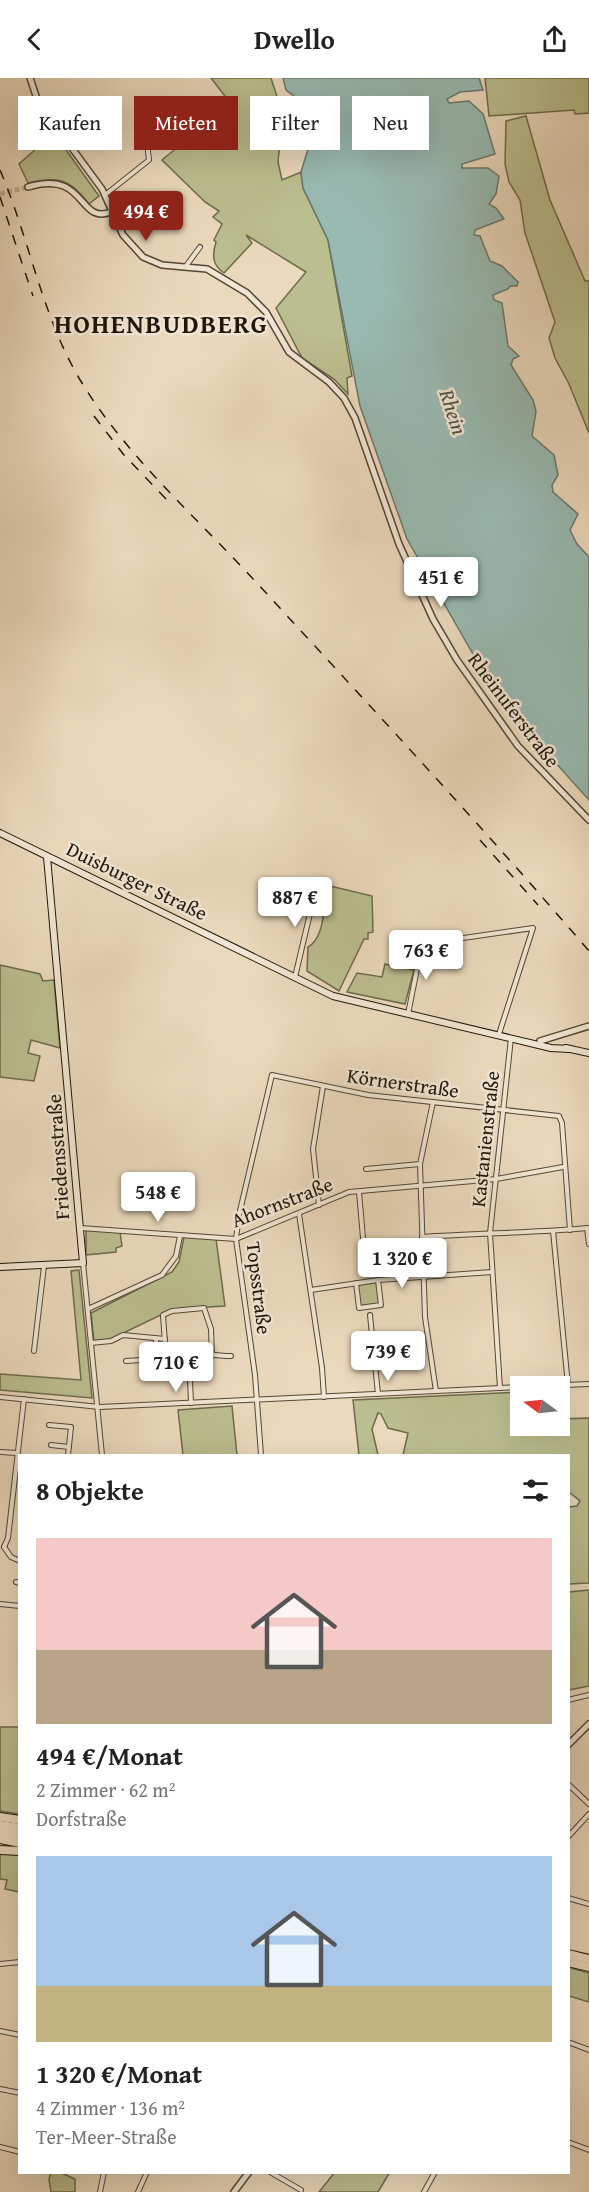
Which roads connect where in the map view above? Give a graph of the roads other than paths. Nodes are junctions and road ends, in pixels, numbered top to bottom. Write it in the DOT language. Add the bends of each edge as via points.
graph roads {
  1 [pos="30,78"];
  2 [pos="148,150"];
  3 [pos="28,187"];
  4 [pos="105,195"];
  5 [pos="111,213"];
  6 [pos="200,247"];
  7 [pos="186,266"];
  8 [pos="589,820"];
  9 [pos="0,833"];
  10 [pos="47,857"];
  11 [pos="317,884"];
  12 [pos="296,977"];
  13 [pos="408,1014"];
  14 [pos="589,1026"];
  15 [pos="499,1034"];
  16 [pos="562,1036"];
  17 [pos="512,1037"];
  18 [pos="524,1040"];
  19 [pos="540,1041"];
  20 [pos="565,1048"];
  21 [pos="589,1053"];
  22 [pos="272,1075"];
  23 [pos="323,1086"];
  24 [pos="433,1102"];
  25 [pos="503,1110"];
  26 [pos="420,1164"];
  27 [pos="563,1167"];
  28 [pos="366,1169"];
  29 [pos="496,1179"];
  30 [pos="421,1186"];
  31 [pos="359,1192"];
  32 [pos="319,1205"];
  33 [pos="299,1214"];
  34 [pos="80,1228"];
  35 [pos="588,1228"];
  36 [pos="570,1230"];
  37 [pos="553,1231"];
  38 [pos="490,1233"];
  39 [pos="180,1236"];
  40 [pos="422,1237"];
  41 [pos="236,1239"];
  42 [pos="589,1244"];
  43 [pos="83,1263"];
  44 [pos="45,1266"];
  45 [pos="0,1267"];
  46 [pos="492,1272"];
  47 [pos="366,1277"];
  48 [pos="423,1277"];
  49 [pos="378,1280"];
  50 [pos="356,1283"];
  51 [pos="311,1290"];
  52 [pos="88,1309"];
  53 [pos="370,1315"];
  54 [pos="165,1339"];
  55 [pos="156,1340"];
  56 [pos="92,1343"];
  57 [pos="34,1351"];
  58 [pos="212,1356"];
  59 [pos="231,1356"];
  60 [pos="189,1357"];
  61 [pos="166,1359"];
  62 [pos="157,1360"];
  63 [pos="126,1361"];
  64 [pos="567,1376"];
  65 [pos="589,1384"];
  66 [pos="570,1385"];
  67 [pos="500,1388"];
  68 [pos="510,1388"];
  69 [pos="436,1391"];
  70 [pos="378,1394"];
  71 [pos="0,1397"];
  72 [pos="324,1397"];
  73 [pos="24,1400"];
  74 [pos="256,1400"];
  75 [pos="192,1403"];
  76 [pos="98,1407"];
  77 [pos="49,1425"];
  78 [pos="51,1445"];
  79 [pos="69,1447"];
  80 [pos="0,1452"];
  81 [pos="17,1453"];
  82 [pos="68,1454"];
  83 [pos="102,1454"];
  84 [pos="261,1454"];
  85 [pos="17,1481"];
  86 [pos="2,1547"];
  87 [pos="18,1559"];
  88 [pos="0,1604"];
  89 [pos="18,1606"];
  90 [pos="589,1695"];
  91 [pos="570,1700"];
  92 [pos="589,1724"];
  93 [pos="570,1743"];
  94 [pos="570,1786"];
  95 [pos="589,1804"];
  96 [pos="589,1814"];
  97 [pos="0,1817"];
  98 [pos="18,1820"];
  99 [pos="0,1825"];
  100 [pos="18,1828"];
  101 [pos="0,1832"];
  102 [pos="18,1835"];
  103 [pos="570,1835"];
  104 [pos="0,1839"];
  105 [pos="18,1843"];
  106 [pos="0,1850"];
  107 [pos="18,1851"];
  108 [pos="570,1899"];
  109 [pos="589,1904"];
  110 [pos="570,1954"];
  111 [pos="589,1959"];
  112 [pos="18,1962"];
  113 [pos="570,1962"];
  114 [pos="0,1964"];
  115 [pos="589,1967"];
  116 [pos="0,2031"];
  117 [pos="18,2035"];
  118 [pos="570,2043"];
  119 [pos="589,2050"];
  120 [pos="0,2089"];
  121 [pos="18,2093"];
  122 [pos="570,2143"];
  123 [pos="0,2147"];
  124 [pos="589,2150"];
  125 [pos="18,2152"];
  126 [pos="104,2174"];
  127 [pos="146,2174"];
  128 [pos="248,2174"];
  129 [pos="273,2174"];
  130 [pos="434,2174"];
  131 [pos="301,2190"];
  132 [pos="100,2192"];
  133 [pos="138,2192"];
  134 [pos="234,2192"];
  135 [pos="424,2192"];
  1 -- 4 [label="street, Rheinuferstraße" via="38,102"];
  2 -- 4 [label="street" via="149,160"];
  3 -- 5 [label="street" via="60,183 77,194 92,213"];
  4 -- 5 [label="street, Rheinuferstraße"];
  5 -- 7 [label="street, Rheinuferstraße" via="123,235 143,257 162,265"];
  6 -- 7 [label="street"];
  7 -- 8 [label="street, Rheinuferstraße" via="207,269 247,293 266,312 289,352 333,387 352,411 420,592 469,679 524,753"];
  9 -- 10 [label="main road, Duisburger Straße"];
  10 -- 12 [label="main road, Duisburger Straße"];
  10 -- 34 [label="main road, Friedensstraße"];
  11 -- 12 [label="street"];
  12 -- 13 [label="main road, Duisburger Straße" via="333,996"];
  13 -- 15 [label="main road, Duisburger Straße"];
  13 -- 15 [label="street" via="422,944 532,928"];
  14 -- 16 [label="street"];
  15 -- 17 [label="main road, Duisburger Straße"];
  16 -- 19 [label="street"];
  16 -- 20 [label="street"];
  17 -- 18 [label="main road, Duisburger Straße"];
  17 -- 25 [label="street, Kastanienstraße"];
  18 -- 19 [label="main road, Duisburger Straße"];
  18 -- 20 [label="main road, Duisburger Straße"];
  19 -- 20 [label="main road, Duisburger Straße"];
  20 -- 21 [label="main road, Duisburger Straße"];
  22 -- 23 [label="street, Körnerstraße"];
  22 -- 41 [label="street, Topsstraße"];
  23 -- 24 [label="street, Körnerstraße"];
  23 -- 32 [label="street" via="313,1161"];
  24 -- 25 [label="street, Körnerstraße"];
  24 -- 26 [label="street"];
  25 -- 27 [label="street, Körnerstraße" via="559,1116"];
  25 -- 29 [label="street, Kastanienstraße"];
  26 -- 28 [label="street"];
  26 -- 30 [label="street"];
  27 -- 29 [label="street, Ahornstraße"];
  27 -- 36 [label="street"];
  29 -- 30 [label="street, Ahornstraße"];
  29 -- 38 [label="street, Kastanienstraße"];
  30 -- 31 [label="street, Ahornstraße"];
  30 -- 40 [label="street"];
  31 -- 32 [label="street, Ahornstraße" via="349,1192"];
  31 -- 47 [label="street"];
  32 -- 33 [label="street, Ahornstraße"];
  33 -- 41 [label="street, Ahornstraße"];
  33 -- 51 [label="street"];
  34 -- 39 [label="street, Ahornstraße"];
  34 -- 43 [label="main road, Friedensstraße"];
  35 -- 36 [label="street"];
  35 -- 42 [label="street"];
  36 -- 37 [label="street"];
  37 -- 38 [label="street"];
  37 -- 64 [label="street"];
  38 -- 40 [label="street"];
  38 -- 46 [label="street, Kastanienstraße"];
  39 -- 41 [label="street, Ahornstraße"];
  39 -- 52 [label="street" via="176,1256 162,1275"];
  40 -- 48 [label="street"];
  41 -- 74 [label="street, Topsstraße"];
  43 -- 44 [label="main road"];
  43 -- 52 [label="street, Friedensstraße"];
  44 -- 45 [label="main road"];
  44 -- 57 [label="street"];
  46 -- 48 [label="street"];
  46 -- 67 [label="street, Kastanienstraße"];
  47 -- 49 [label="street"];
  47 -- 50 [label="street"];
  48 -- 49 [label="street"];
  48 -- 69 [label="street"];
  49 -- 50 [label="street" via="381,1305 369,1308 359,1308"];
  50 -- 51 [label="street"];
  51 -- 72 [label="street"];
  52 -- 56 [label="street, Friedensstraße"];
  53 -- 70 [label="street"];
  54 -- 55 [label="street"];
  54 -- 58 [label="street" via="163,1315 204,1308 211,1329"];
  54 -- 61 [label="street"];
  55 -- 56 [label="street" via="123,1335"];
  55 -- 62 [label="street"];
  56 -- 76 [label="street, Friedensstraße"];
  58 -- 59 [label="street"];
  58 -- 60 [label="street"];
  60 -- 61 [label="street"];
  60 -- 75 [label="street"];
  61 -- 62 [label="street"];
  62 -- 63 [label="street"];
  65 -- 66 [label="street"];
  67 -- 68 [label="street"];
  67 -- 69 [label="street"];
  69 -- 70 [label="street"];
  70 -- 72 [label="street"];
  71 -- 73 [label="street"];
  72 -- 74 [label="street"];
  73 -- 76 [label="street"];
  73 -- 81 [label="street"];
  74 -- 75 [label="street"];
  74 -- 84 [label="street, Topsstraße"];
  75 -- 76 [label="street"];
  76 -- 83 [label="street, Friedensstraße"];
  77 -- 79 [label="street" via="71,1427"];
  78 -- 79 [label="street"];
  79 -- 82 [label="street"];
  80 -- 81 [label="street"];
  81 -- 85 [label="street"];
  85 -- 86 [label="street" via="8,1538"];
  86 -- 87 [label="street"];
  88 -- 89 [label="street"];
  90 -- 91 [label="street"];
  92 -- 93 [label="street"];
  94 -- 95 [label="street"];
  96 -- 103 [label="street"];
  97 -- 98 [label="highway"];
  99 -- 100 [label="highway"];
  101 -- 102 [label="highway"];
  104 -- 105 [label="highway"];
  106 -- 107 [label="highway"];
  108 -- 109 [label="street"];
  110 -- 111 [label="highway"];
  112 -- 114 [label="street"];
  113 -- 115 [label="highway"];
  116 -- 117 [label="street"];
  118 -- 119 [label="street"];
  120 -- 121 [label="street"];
  122 -- 124 [label="street"];
  123 -- 125 [label="street"];
  126 -- 132 [label="street"];
  127 -- 133 [label="street"];
  128 -- 134 [label="street"];
  129 -- 131 [label="street"];
  130 -- 135 [label="street"];
}
